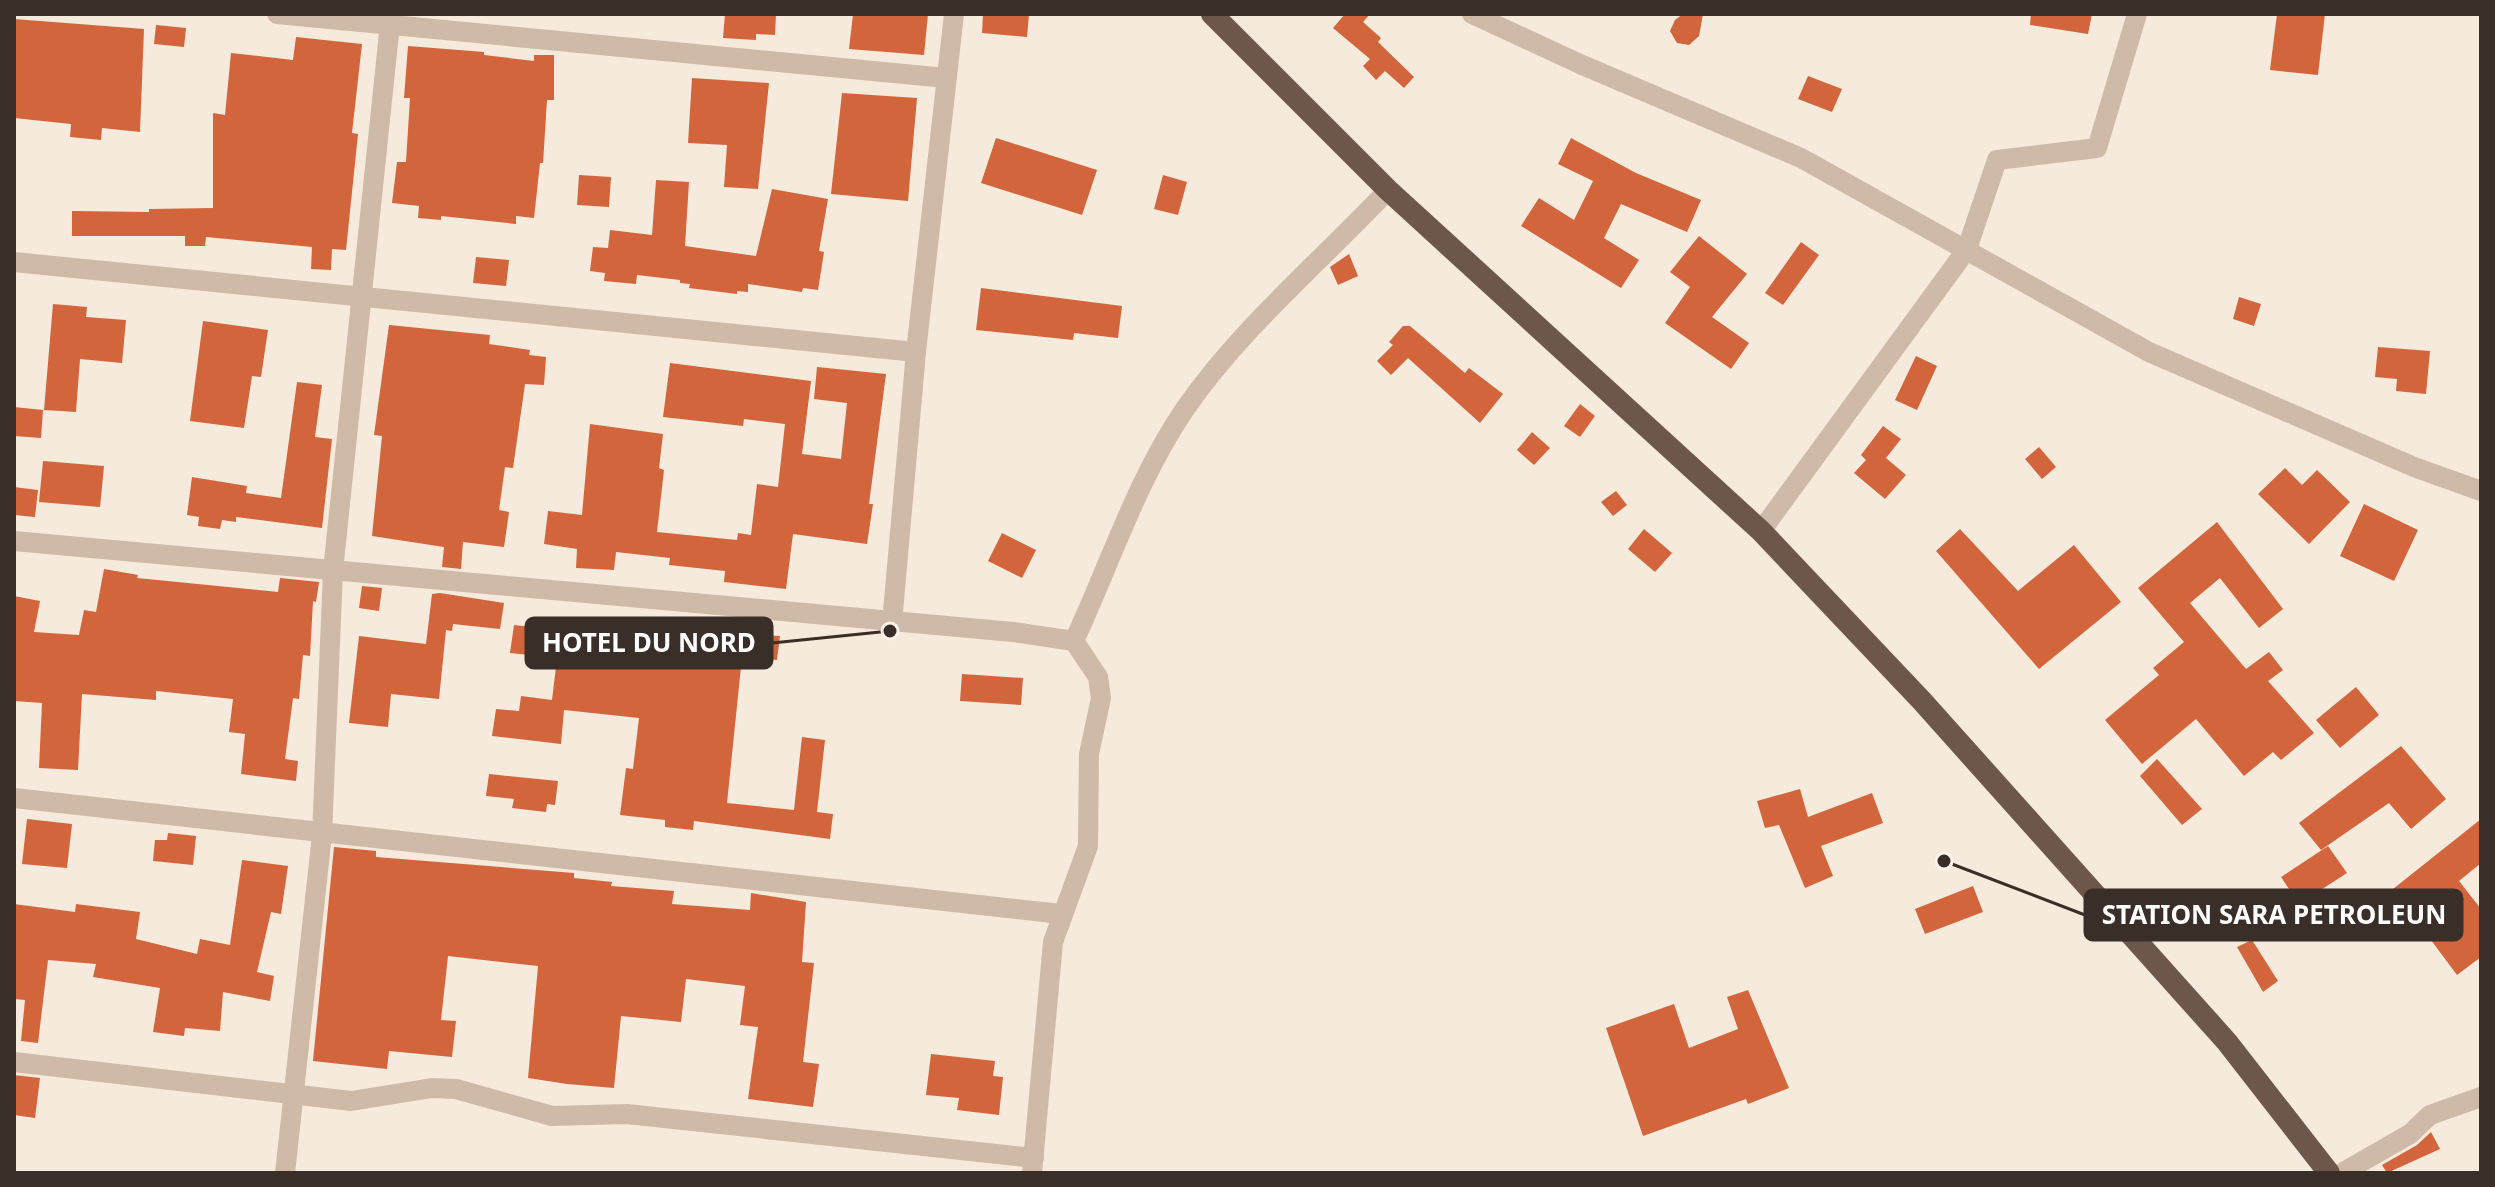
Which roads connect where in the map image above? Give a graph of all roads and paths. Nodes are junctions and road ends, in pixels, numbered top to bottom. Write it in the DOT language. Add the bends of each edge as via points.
graph roads {
  1 [pos="277,14"];
  2 [pos="954,14"];
  3 [pos="1212,14"];
  4 [pos="1472,14"];
  5 [pos="2137,14"];
  6 [pos="391,19"];
  7 [pos="946,78"];
  8 [pos="1388,190"];
  9 [pos="1967,249"];
  10 [pos="14,262"];
  11 [pos="359,295"];
  12 [pos="916,352"];
  13 [pos="2481,491"];
  14 [pos="1761,531"];
  15 [pos="14,541"];
  16 [pos="333,571"];
  17 [pos="892,623"];
  18 [pos="1074,641"];
  19 [pos="14,798"];
  20 [pos="322,835"];
  21 [pos="1061,914"];
  22 [pos="14,1062"];
  23 [pos="293,1095"];
  24 [pos="2481,1097"];
  25 [pos="1033,1165"];
  26 [pos="285,1173"];
  27 [pos="2329,1173"];
  28 [pos="2342,1173"];
  1 -- 6 [label="street"];
  2 -- 7 [label="street"];
  3 -- 8 [label="highway"];
  4 -- 9 [label="street" via="1801,158"];
  5 -- 9 [label="street" via="2097,148 1997,160"];
  6 -- 7 [label="street"];
  6 -- 11 [label="street"];
  7 -- 12 [label="street"];
  8 -- 14 [label="highway"];
  8 -- 18 [label="street" via="1256,324 1183,412 1149,471"];
  9 -- 13 [label="street" via="2149,352"];
  9 -- 14 [label="street"];
  10 -- 11 [label="street"];
  11 -- 12 [label="street"];
  11 -- 16 [label="street"];
  12 -- 17 [label="street"];
  14 -- 27 [label="highway" via="1922,701 2227,1042"];
  15 -- 16 [label="street"];
  16 -- 17 [label="street"];
  16 -- 20 [label="street"];
  17 -- 18 [label="street"];
  18 -- 21 [label="street" via="1098,677 1101,698 1089,754 1088,846"];
  19 -- 20 [label="street"];
  20 -- 21 [label="street"];
  20 -- 23 [label="street"];
  21 -- 25 [label="street" via="1050,967"];
  22 -- 23 [label="street"];
  23 -- 25 [label="street" via="351,1101 456,1089 552,1116 627,1114"];
  23 -- 26 [label="street"];
  24 -- 28 [label="street" via="2430,1115 2410,1134"];
}
